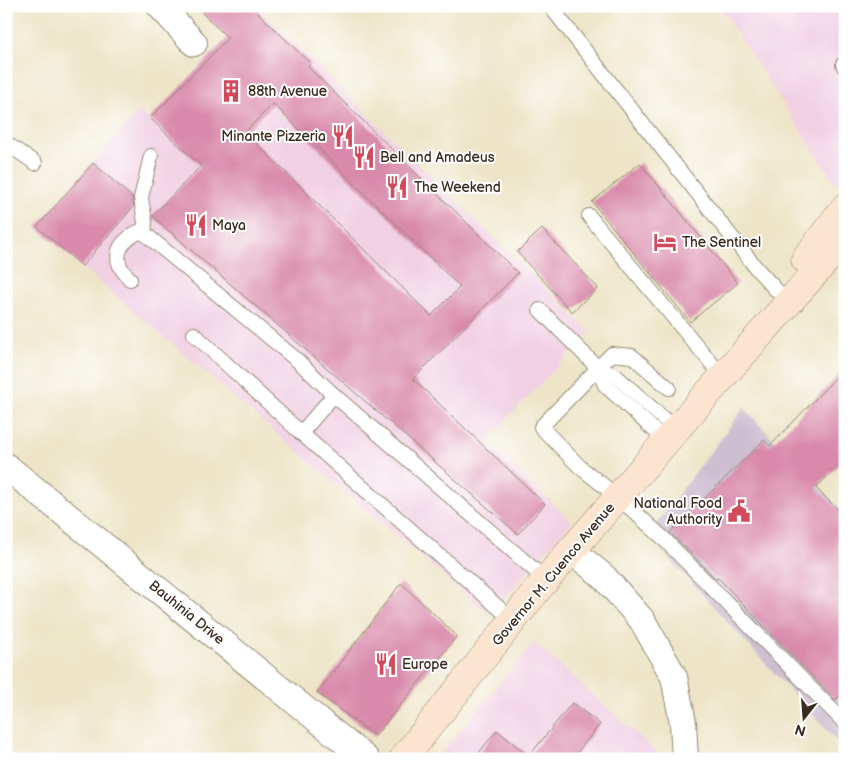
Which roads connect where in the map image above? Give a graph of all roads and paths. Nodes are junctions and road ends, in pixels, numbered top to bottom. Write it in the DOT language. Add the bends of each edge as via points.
graph roads {
  1 [pos="160,6"];
  2 [pos="550,6"];
  3 [pos="194,43"];
  4 [pos="6,144"];
  5 [pos="151,156"];
  6 [pos="35,163"];
  7 [pos="845,207"];
  8 [pos="589,216"];
  9 [pos="144,233"];
  10 [pos="845,238"];
  11 [pos="845,266"];
  12 [pos="130,279"];
  13 [pos="778,292"];
  14 [pos="540,310"];
  15 [pos="194,334"];
  16 [pos="598,368"];
  17 [pos="725,373"];
  18 [pos="669,388"];
  19 [pos="334,395"];
  20 [pos="301,433"];
  21 [pos="671,436"];
  22 [pos="6,466"];
  23 [pos="618,497"];
  24 [pos="572,551"];
  25 [pos="546,580"];
  26 [pos="512,621"];
  27 [pos="845,724"];
  28 [pos="366,759"];
  29 [pos="402,759"];
  30 [pos="685,759"];
  1 -- 3 [label="street"];
  2 -- 13 [label="lane"];
  4 -- 6 [label="lane"];
  5 -- 9 [label="lane" via="141,198"];
  7 -- 13 [label="main road, Governor M. Cuenco Avenue"];
  8 -- 17 [label="lane"];
  9 -- 12 [label="lane" via="138,232 127,238 119,251 119,264"];
  9 -- 19 [label="lane"];
  10 -- 17 [label="main road, Governor M. Cuenco Avenue"];
  11 -- 17 [label="main road" via="760,359"];
  13 -- 17 [label="main road, Governor M. Cuenco Avenue" via="739,341"];
  14 -- 16 [label="lane"];
  15 -- 20 [label="lane"];
  16 -- 18 [label="lane" via="612,354 632,356"];
  16 -- 21 [label="lane" via="616,376"];
  16 -- 23 [label="lane" via="540,427 580,467"];
  17 -- 21 [label="main road, Governor M. Cuenco Avenue"];
  19 -- 20 [label="lane"];
  19 -- 25 [label="lane"];
  20 -- 26 [label="lane"];
  21 -- 23 [label="main road, Governor M. Cuenco Avenue"];
  22 -- 28 [label="street, Bauhinia Drive"];
  23 -- 24 [label="main road, Governor M. Cuenco Avenue"];
  23 -- 27 [label="lane" via="662,537"];
  24 -- 25 [label="main road, Governor M. Cuenco Avenue"];
  24 -- 30 [label="street" via="604,577 642,620 674,677 683,723"];
  25 -- 26 [label="main road, Governor M. Cuenco Avenue"];
  26 -- 29 [label="main road, Governor M. Cuenco Avenue"];
}
